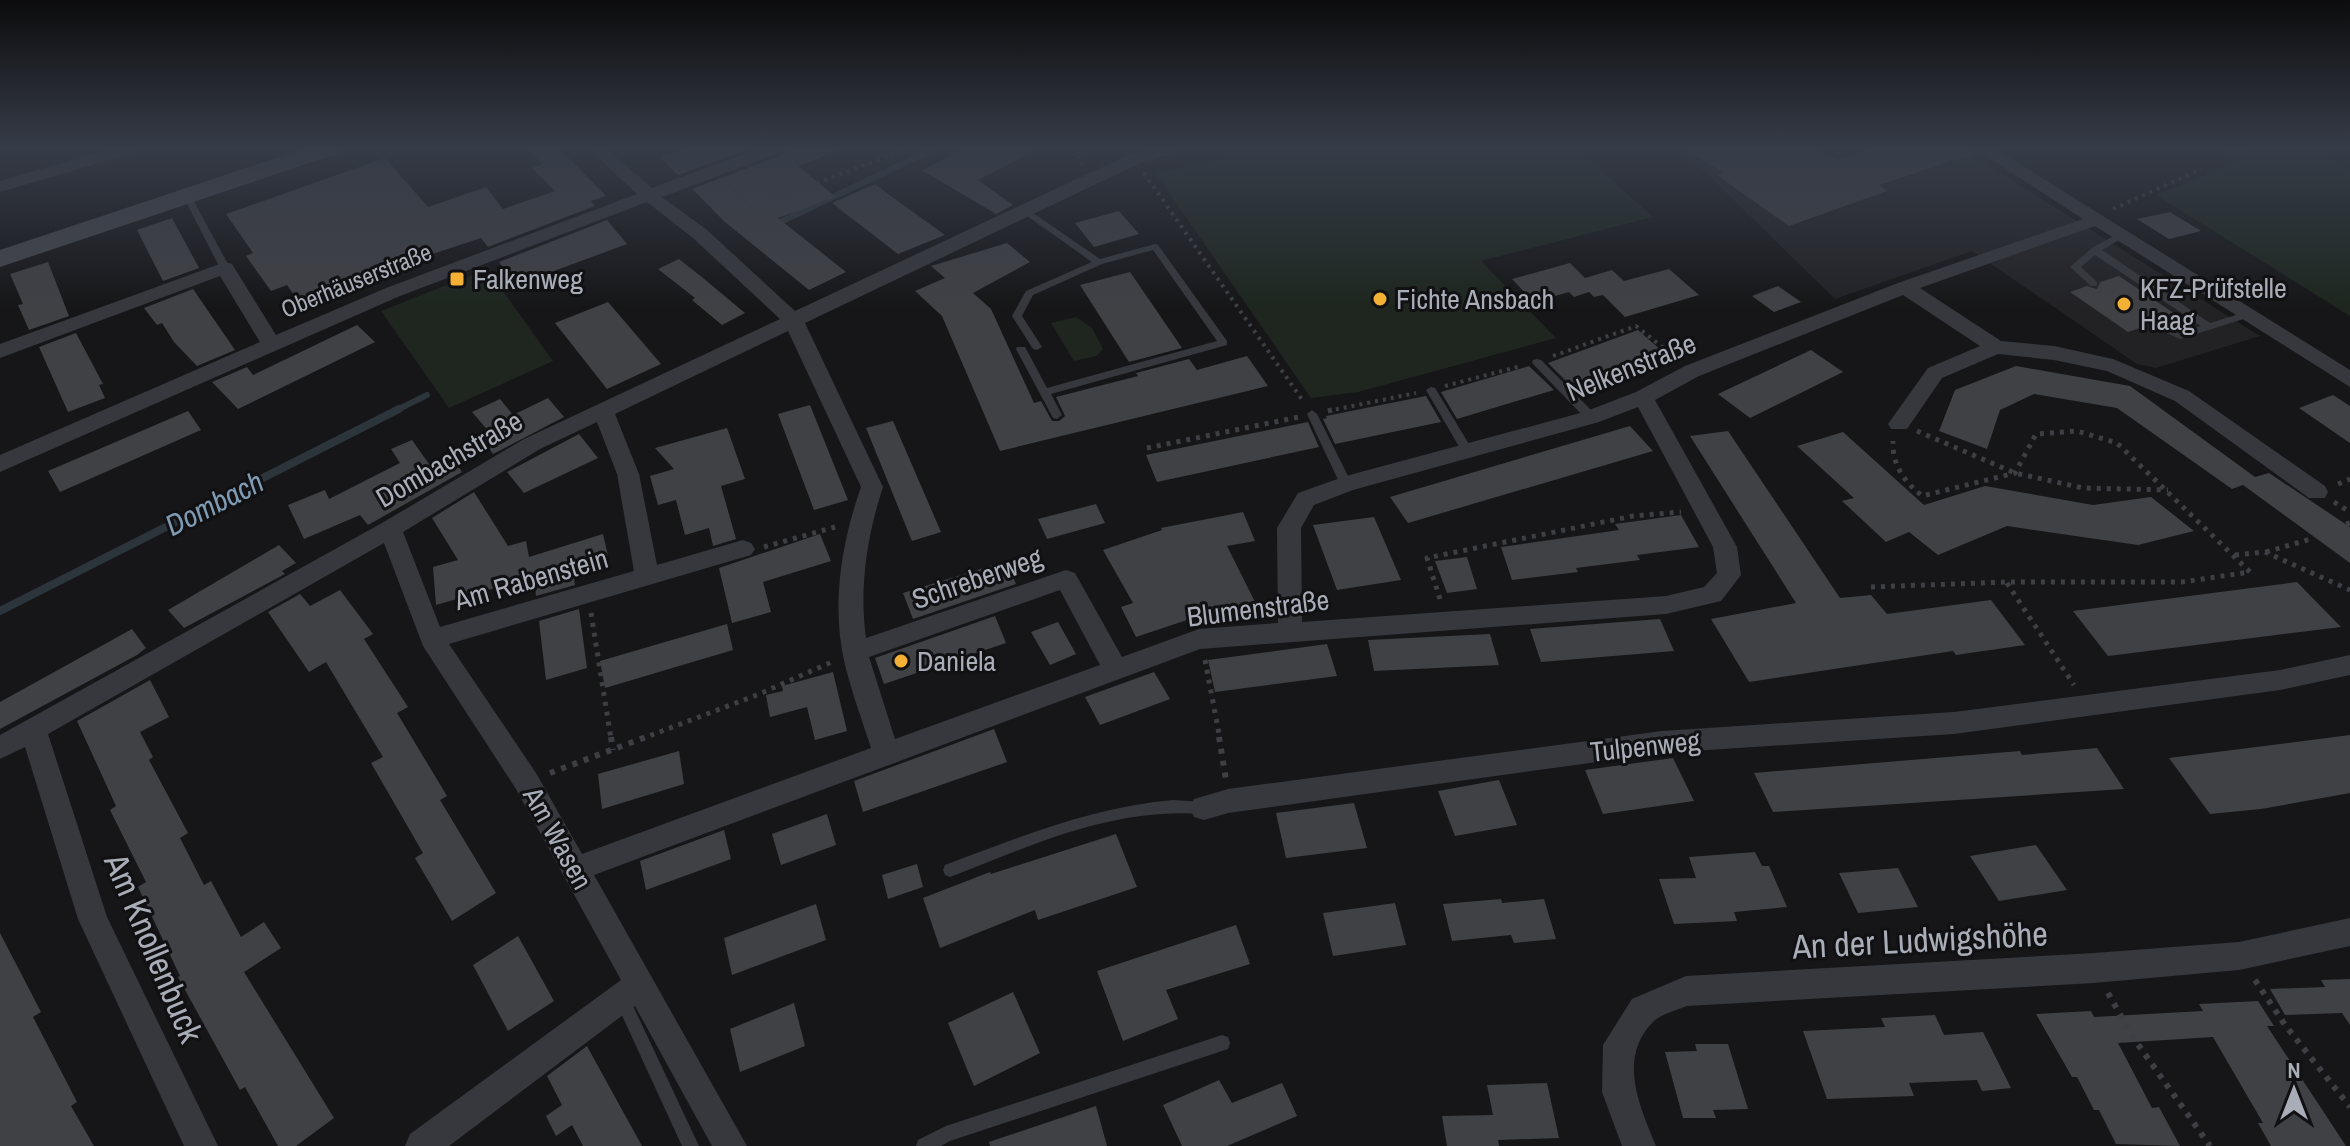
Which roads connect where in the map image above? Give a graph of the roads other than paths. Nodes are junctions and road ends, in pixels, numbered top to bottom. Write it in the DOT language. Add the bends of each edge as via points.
graph roads {
  1 [pos="171,201"];
  2 [pos="190,201"];
  3 [pos="635,201"];
  4 [pos="657,201"];
  5 [pos="1046,201"];
  6 [pos="2070,201"];
  7 [pos="1026,211"];
  8 [pos="2099,219"];
  9 [pos="2123,234"];
  10 [pos="2095,250"];
  11 [pos="0,259"];
  12 [pos="1099,262"];
  13 [pos="225,268"];
  14 [pos="2094,284"];
  15 [pos="1905,287"];
  16 [pos="2249,314"];
  17 [pos="794,321"];
  18 [pos="2154,324"];
  19 [pos="2209,327"];
  20 [pos="271,343"];
  21 [pos="1037,347"];
  22 [pos="1996,347"];
  23 [pos="1021,349"];
  24 [pos="0,351"];
  25 [pos="1537,362"];
  26 [pos="2350,380"];
  27 [pos="1431,390"];
  28 [pos="1044,392"];
  29 [pos="1643,397"];
  30 [pos="602,409"];
  31 [pos="1312,414"];
  32 [pos="1057,415"];
  33 [pos="1591,417"];
  34 [pos="1899,424"];
  35 [pos="1468,452"];
  36 [pos="0,464"];
  37 [pos="1346,484"];
  38 [pos="2317,492"];
  39 [pos="390,529"];
  40 [pos="743,549"];
  41 [pos="647,577"];
  42 [pos="1290,631"];
  43 [pos="432,639"];
  44 [pos="855,652"];
  45 [pos="2350,665"];
  46 [pos="1116,670"];
  47 [pos="33,730"];
  48 [pos="0,748"];
  49 [pos="886,753"];
  50 [pos="1216,804"];
  51 [pos="575,869"];
  52 [pos="950,870"];
  53 [pos="2350,932"];
  54 [pos="631,991"];
  55 [pos="1222,1043"];
  56 [pos="201,1146"];
  57 [pos="422,1146"];
  58 [pos="691,1146"];
  59 [pos="730,1146"];
  60 [pos="924,1146"];
  61 [pos="1639,1146"];
  1 -- 11 [label="main road"];
  2 -- 13 [label="lane"];
  3 -- 20 [label="street, Oberhäuserstraße"];
  4 -- 17 [label="street"];
  5 -- 7 [label="street, Dombachstraße"];
  6 -- 8 [label="street"];
  7 -- 12 [label="lane"];
  7 -- 17 [label="street, Dombachstraße"];
  8 -- 9 [label="street"];
  8 -- 15 [label="street, Nelkenstraße"];
  9 -- 10 [label="lane"];
  9 -- 16 [label="street"];
  10 -- 14 [label="lane" via="2075,267"];
  10 -- 19 [label="lane"];
  12 -- 21 [label="lane" via="1029,293 1021,303 1017,316"];
  12 -- 28 [label="lane" via="1155,247 1223,343"];
  13 -- 20 [label="street, Oberhäuserstraße"];
  13 -- 24 [label="street"];
  15 -- 22 [label="street"];
  15 -- 29 [label="street, Nelkenstraße" via="1692,371"];
  16 -- 19 [label="lane"];
  16 -- 26 [label="street"];
  17 -- 30 [label="street, Dombachstraße"];
  17 -- 44 [label="street" via="872,487 859,520 851,574"];
  18 -- 19 [label="lane" via="2180,336"];
  20 -- 36 [label="street, Oberhäuserstraße"];
  22 -- 34 [label="street" via="1935,373"];
  22 -- 38 [label="street" via="2113,366 2182,396"];
  23 -- 28 [label="lane"];
  25 -- 33 [label="lane"];
  27 -- 35 [label="lane"];
  28 -- 32 [label="lane"];
  29 -- 33 [label="street, Nelkenstraße"];
  29 -- 42 [label="street, Blumenstraße" via="1725,547 1729,575 1712,594 1666,605"];
  30 -- 39 [label="street, Dombachstraße" via="532,444"];
  30 -- 41 [label="street, Am Rabenstein" via="628,474"];
  31 -- 37 [label="lane"];
  33 -- 35 [label="street, Nelkenstraße"];
  35 -- 37 [label="street, Nelkenstraße"];
  37 -- 42 [label="street, Nelkenstraße" via="1306,499 1289,528"];
  39 -- 43 [label="street, Am Wasen"];
  39 -- 47 [label="street, Dombachstraße"];
  40 -- 41 [label="street, Am Rabenstein"];
  41 -- 43 [label="street, Am Rabenstein"];
  42 -- 46 [label="street, Blumenstraße" via="1199,639"];
  43 -- 51 [label="street, Am Wasen" via="526,781"];
  44 -- 46 [label="street, Schreberweg" via="1066,579"];
  44 -- 49 [label="street"];
  45 -- 50 [label="street, Tulpenweg" via="2280,680 1954,723 1662,742"];
  46 -- 49 [label="street, Blumenstraße"];
  47 -- 48 [label="street, Dombachstraße"];
  47 -- 56 [label="street, Am Knollenbuck" via="93,919"];
  49 -- 51 [label="street, Blumenstraße"];
  50 -- 52 [label="lane, Tulpenweg" via="1153,805 1084,822"];
  51 -- 54 [label="street, Am Wasen"];
  53 -- 61 [label="street, An der Ludwigshöhe" via="2239,956 1686,991 1643,1010 1619,1045 1618,1092"];
  54 -- 57 [label="street"];
  54 -- 58 [label="lane"];
  54 -- 59 [label="street, Am Wasen"];
  55 -- 60 [label="lane" via="946,1134"];
}
